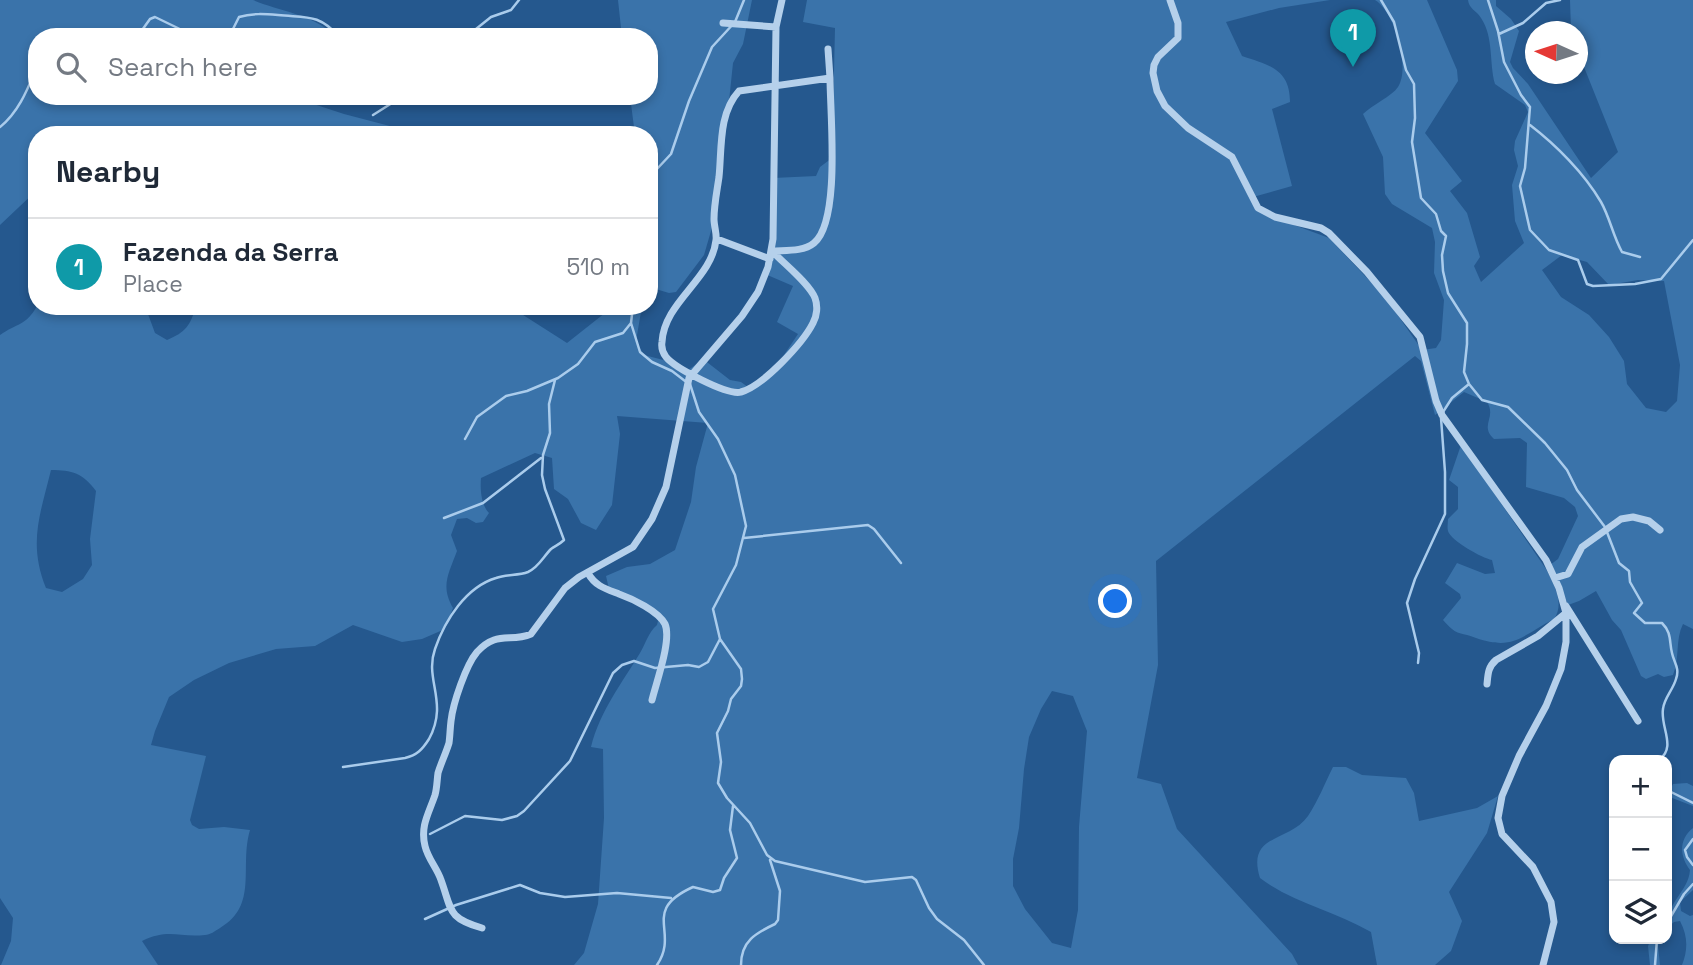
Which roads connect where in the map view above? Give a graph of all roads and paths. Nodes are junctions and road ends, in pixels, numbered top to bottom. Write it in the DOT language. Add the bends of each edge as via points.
graph roads {
  1 [pos="782,0"];
  2 [pos="1170,0"];
  3 [pos="723,23"];
  4 [pos="776,27"];
  5 [pos="828,49"];
  6 [pos="830,78"];
  7 [pos="774,87"];
  8 [pos="717,239"];
  9 [pos="771,255"];
  10 [pos="692,373"];
  11 [pos="1660,530"];
  12 [pos="588,573"];
  13 [pos="1555,578"];
  14 [pos="1564,602"];
  15 [pos="1566,613"];
  16 [pos="1487,684"];
  17 [pos="652,700"];
  18 [pos="1638,720"];
  19 [pos="482,928"];
  20 [pos="1543,965"];
  1 -- 4 [label="street"];
  2 -- 13 [label="street" via="1178,38 1158,57 1153,73 1165,106 1188,128 1232,157 1258,208 1329,233 1413,327 1423,346 1442,415"];
  3 -- 4 [label="street"];
  4 -- 7 [label="street"];
  5 -- 6 [label="street"];
  6 -- 7 [label="street"];
  6 -- 9 [label="street" via="831,198 825,226 809,246"];
  7 -- 8 [label="street" via="739,91 729,109 715,205"];
  7 -- 9 [label="street"];
  8 -- 9 [label="street"];
  8 -- 10 [label="street" via="700,275 673,313 662,343 670,361"];
  9 -- 10 [label="street" via="758,292 742,316"];
  9 -- 10 [label="street" via="815,297 813,325 780,364 743,392 728,392"];
  10 -- 12 [label="street" via="666,486 652,519 633,547"];
  11 -- 13 [label="street" via="1648,521 1621,519 1582,547 1568,573"];
  12 -- 17 [label="street" via="597,584 653,612 664,623 666,639"];
  12 -- 19 [label="street" via="565,587 531,634 493,639 478,651 468,664 452,713 449,743 423,835 453,915"];
  13 -- 14 [label="street"];
  14 -- 15 [label="street"];
  14 -- 18 [label="street"];
  15 -- 16 [label="street" via="1496,660"];
  15 -- 20 [label="street" via="1561,669 1502,796 1498,818 1502,834 1532,867 1550,902 1555,922"];
}
